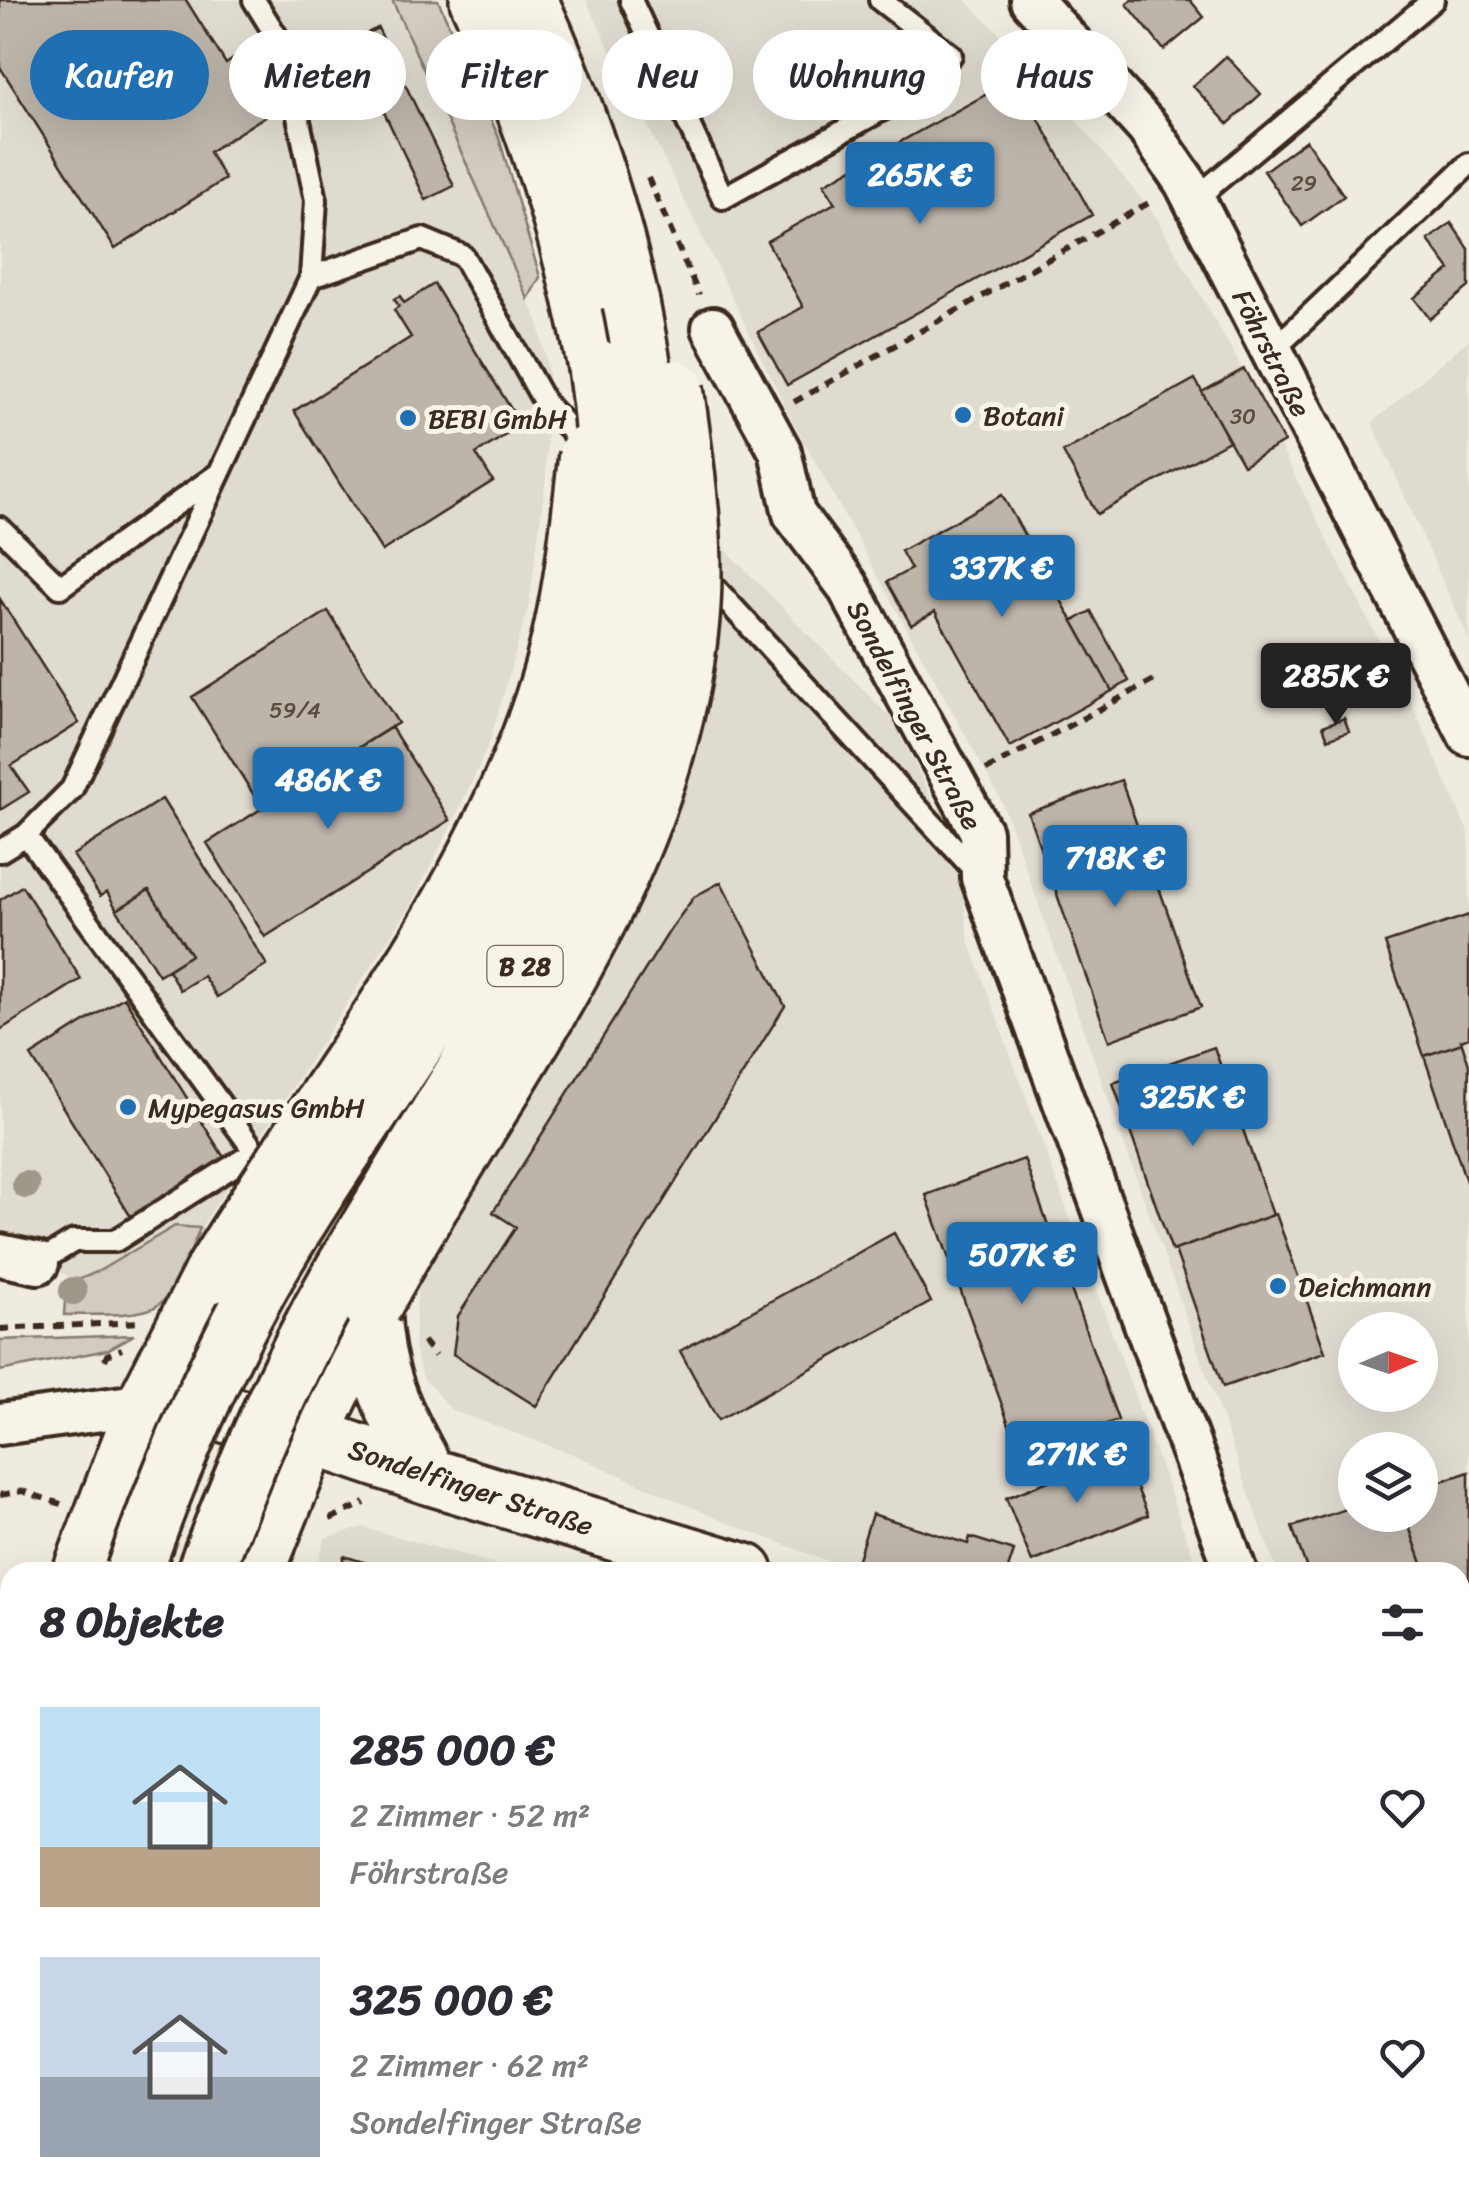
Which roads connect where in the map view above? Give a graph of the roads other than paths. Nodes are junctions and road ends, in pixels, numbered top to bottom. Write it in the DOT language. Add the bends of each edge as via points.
graph roads {
  1 [pos="254,0"];
  2 [pos="478,0"];
  3 [pos="528,0"];
  4 [pos="631,0"];
  5 [pos="880,0"];
  6 [pos="1031,0"];
  7 [pos="1433,0"];
  8 [pos="497,30"];
  9 [pos="534,30"];
  10 [pos="553,120"];
  11 [pos="555,120"];
  12 [pos="1469,164"];
  13 [pos="1190,191"];
  14 [pos="310,276"];
  15 [pos="631,303"];
  16 [pos="713,328"];
  17 [pos="1270,353"];
  18 [pos="596,366"];
  19 [pos="218,474"];
  20 [pos="0,528"];
  21 [pos="1469,735"];
  22 [pos="26,835"];
  23 [pos="0,851"];
  24 [pos="982,878"];
  25 [pos="232,1167"];
  26 [pos="19,1259"];
  27 [pos="373,1292"];
  28 [pos="363,1375"];
  29 [pos="145,1404"];
  30 [pos="0,1424"];
  31 [pos="312,1436"];
  32 [pos="428,1476"];
  33 [pos="85,1562"];
  34 [pos="138,1562"];
  35 [pos="209,1562"];
  36 [pos="260,1562"];
  37 [pos="711,1562"];
  38 [pos="1232,1562"];
  1 -- 14 [label="lane" via="283,46 316,200"];
  2 -- 8 [label="main road, B 28"];
  3 -- 9 [label="main road, B 28"];
  4 -- 5 [label="lane" via="723,198 918,89 951,55"];
  6 -- 13 [label="street, Föhrstraße" via="1147,127"];
  7 -- 13 [label="lane"];
  10 -- 18 [label="main road, B 28" via="564,222"];
  11 -- 15 [label="main road, B 28" via="609,215"];
  12 -- 17 [label="lane"];
  13 -- 17 [label="street, Föhrstraße"];
  14 -- 19 [label="lane"];
  14 -- 24 [label="lane" via="422,239 463,256 545,404"];
  15 -- 27 [label="main road, bridge" via="675,388 686,470 693,569 678,711 639,833 580,960"];
  15 -- 35 [label="main road, B 28, bridge" via="646,378 655,524 644,641 613,768 566,884 507,999 302,1345"];
  16 -- 24 [label="street, Sondelfinger Straße" via="780,451 794,514 847,585 981,832"];
  17 -- 21 [label="street, Föhrstraße"];
  18 -- 29 [label="main road, bridge" via="570,601 544,698 511,784 420,952 211,1276"];
  18 -- 34 [label="main road, B 28, bridge" via="608,464 606,585 598,644 568,755 489,927 297,1223 230,1342"];
  19 -- 20 [label="lane" via="60,586"];
  19 -- 22 [label="lane" via="72,789"];
  22 -- 23 [label="lane"];
  22 -- 25 [label="lane" via="255,1152"];
  24 -- 38 [label="street, Sondelfinger Straße"];
  25 -- 26 [label="lane" via="114,1241 74,1242"];
  25 -- 27 [label="lane" via="275,1180"];
  27 -- 28 [label="main road"];
  28 -- 31 [label="main road"];
  28 -- 32 [label="main road"];
  29 -- 30 [label="street"];
  29 -- 31 [label="main road, Sondelfinger Straße" via="205,1409"];
  29 -- 33 [label="main road"];
  31 -- 32 [label="main road, Sondelfinger Straße"];
  31 -- 36 [label="main road"];
  32 -- 37 [label="main road, Sondelfinger Straße"];
}
